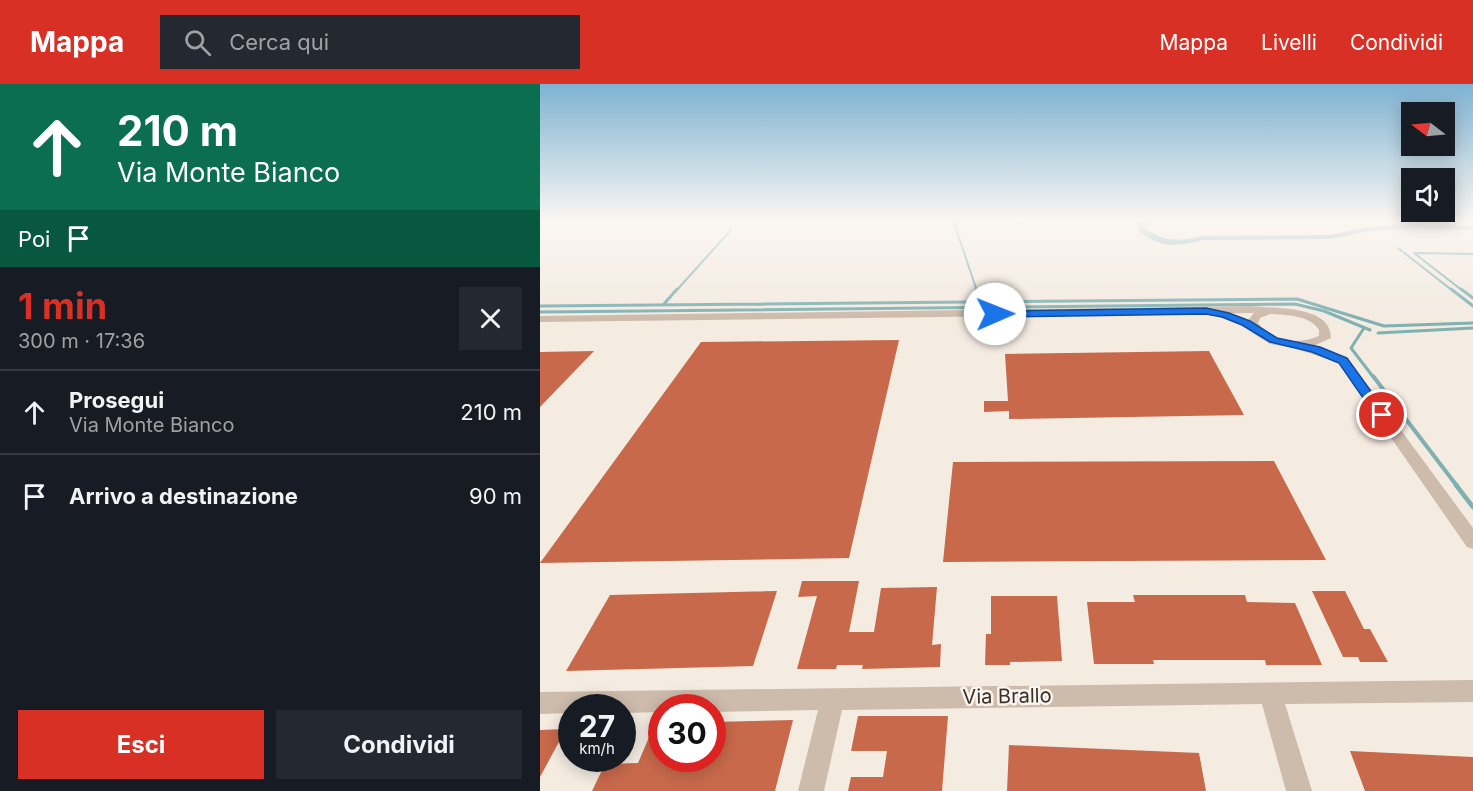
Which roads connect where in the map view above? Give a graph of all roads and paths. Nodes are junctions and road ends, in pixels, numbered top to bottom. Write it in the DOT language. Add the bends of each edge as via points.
graph roads {
  1 [pos="1206,311"];
  2 [pos="1268,311"];
  3 [pos="540,319"];
  4 [pos="1254,328"];
  5 [pos="1326,331"];
  6 [pos="1297,345"];
  7 [pos="1343,360"];
  8 [pos="1473,542"];
  9 [pos="1473,691"];
  10 [pos="1270,693"];
  11 [pos="833,698"];
  12 [pos="540,703"];
  13 [pos="811,791"];
  14 [pos="1299,791"];
  1 -- 2 [label="street"];
  1 -- 3 [label="street"];
  1 -- 4 [label="street"];
  2 -- 4 [label="street" via="1253,318"];
  2 -- 5 [label="street" via="1300,314"];
  4 -- 6 [label="street" via="1274,340"];
  5 -- 6 [label="street" via="1325,338 1316,343"];
  5 -- 7 [label="street"];
  6 -- 7 [label="street"];
  7 -- 8 [label="street"];
  9 -- 10 [label="street, Via Brallo"];
  10 -- 11 [label="street, Via Brallo"];
  10 -- 14 [label="street"];
  11 -- 12 [label="street, Via Brallo"];
  11 -- 13 [label="street"];
}
